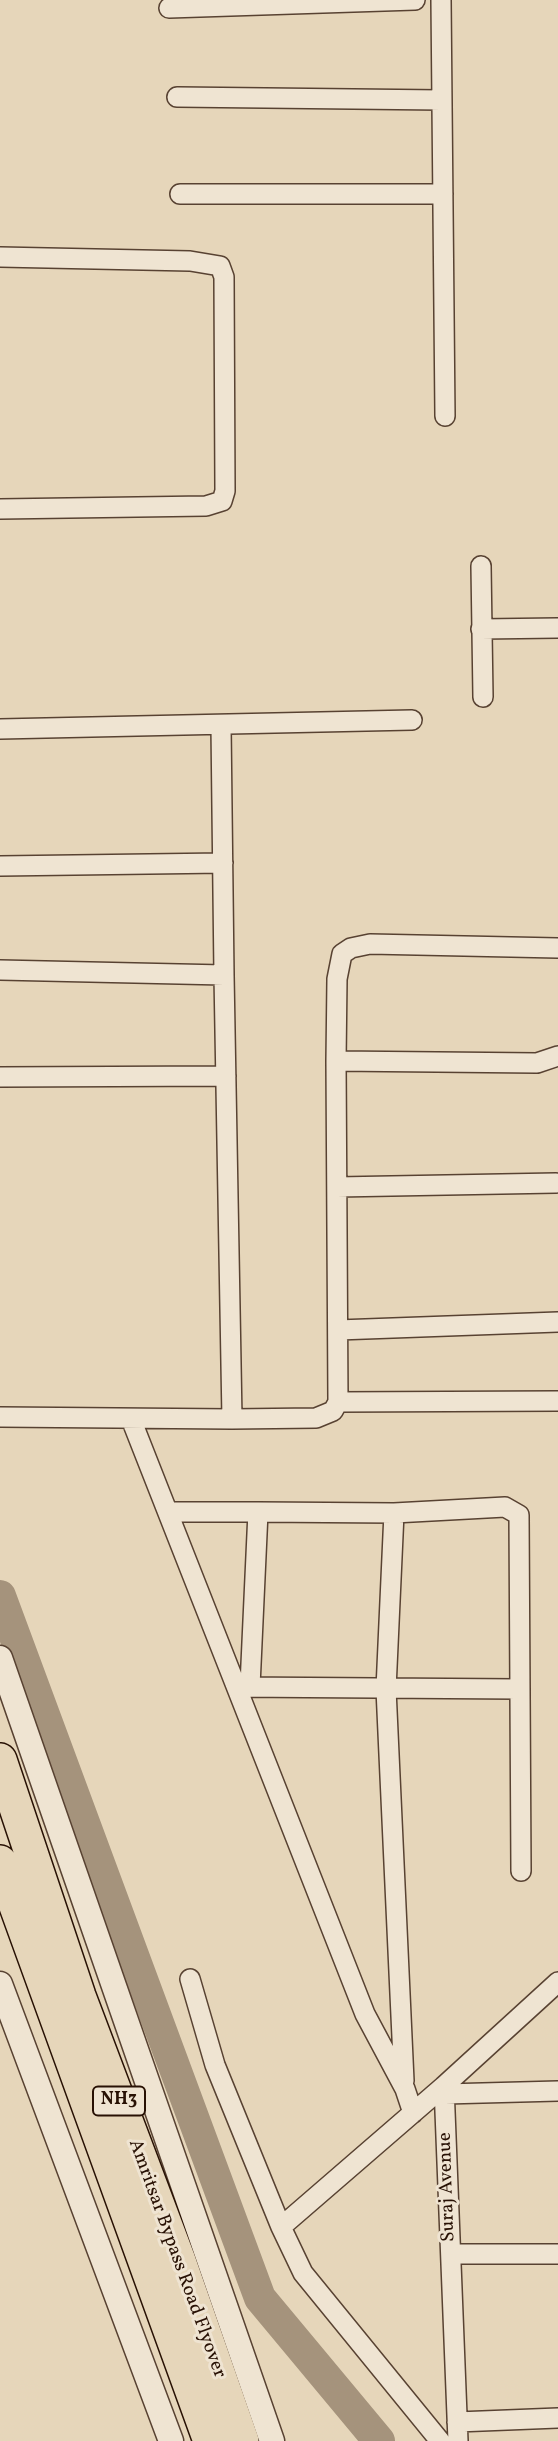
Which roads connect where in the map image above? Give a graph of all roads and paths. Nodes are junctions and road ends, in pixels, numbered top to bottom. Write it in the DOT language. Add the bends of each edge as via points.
graph roads {
  1 [pos="415,0"];
  2 [pos="441,0"];
  3 [pos="169,8"];
  4 [pos="177,97"];
  5 [pos="442,100"];
  6 [pos="180,194"];
  7 [pos="443,194"];
  8 [pos="0,257"];
  9 [pos="445,416"];
  10 [pos="0,509"];
  11 [pos="481,566"];
  12 [pos="558,628"];
  13 [pos="481,629"];
  14 [pos="483,697"];
  15 [pos="412,720"];
  16 [pos="221,726"];
  17 [pos="0,729"];
  18 [pos="223,863"];
  19 [pos="0,866"];
  20 [pos="558,948"];
  21 [pos="0,970"];
  22 [pos="224,975"];
  23 [pos="558,1056"];
  24 [pos="336,1061"];
  25 [pos="226,1076"];
  26 [pos="0,1077"];
  27 [pos="556,1183"];
  28 [pos="337,1187"];
  29 [pos="558,1322"];
  30 [pos="338,1330"];
  31 [pos="558,1401"];
  32 [pos="338,1402"];
  33 [pos="0,1418"];
  34 [pos="131,1419"];
  35 [pos="232,1419"];
  36 [pos="168,1512"];
  37 [pos="258,1512"];
  38 [pos="394,1513"];
  39 [pos="0,1658"];
  40 [pos="243,1686"];
  41 [pos="386,1689"];
  42 [pos="518,1689"];
  43 [pos="0,1760"];
  44 [pos="0,1862"];
  45 [pos="521,1871"];
  46 [pos="190,1979"];
  47 [pos="558,1982"];
  48 [pos="0,1984"];
  49 [pos="405,2089"];
  50 [pos="445,2090"];
  51 [pos="558,2091"];
  52 [pos="413,2113"];
  53 [pos="281,2227"];
  54 [pos="451,2254"];
  55 [pos="558,2254"];
  56 [pos="558,2418"];
  57 [pos="457,2432"];
  58 [pos="171,2441"];
  59 [pos="210,2441"];
  60 [pos="242,2441"];
  61 [pos="272,2441"];
  62 [pos="440,2441"];
  1 -- 3 [label="street"];
  2 -- 5 [label="street"];
  4 -- 5 [label="street"];
  5 -- 7 [label="street"];
  6 -- 7 [label="street"];
  7 -- 9 [label="street"];
  8 -- 10 [label="street" via="190,261 220,267 224,277 225,477 225,497 212,505"];
  11 -- 13 [label="street"];
  12 -- 13 [label="street"];
  13 -- 14 [label="street"];
  15 -- 16 [label="street"];
  16 -- 17 [label="street"];
  16 -- 18 [label="street"];
  18 -- 19 [label="street"];
  18 -- 22 [label="street"];
  20 -- 24 [label="street" via="370,944 351,948 342,954 338,966"];
  21 -- 22 [label="street"];
  22 -- 25 [label="street"];
  23 -- 24 [label="street" via="537,1063"];
  24 -- 28 [label="street"];
  25 -- 26 [label="street"];
  25 -- 35 [label="street"];
  27 -- 28 [label="street"];
  28 -- 30 [label="street"];
  29 -- 30 [label="street"];
  30 -- 32 [label="street"];
  31 -- 32 [label="street"];
  32 -- 35 [label="street" via="333,1411 316,1418"];
  33 -- 34 [label="street"];
  34 -- 35 [label="street"];
  34 -- 36 [label="street"];
  36 -- 37 [label="street"];
  36 -- 40 [label="street"];
  37 -- 38 [label="street"];
  37 -- 40 [label="street"];
  38 -- 41 [label="street"];
  38 -- 42 [label="street" via="505,1507 519,1514"];
  39 -- 61 [label="street"];
  40 -- 41 [label="street"];
  40 -- 49 [label="street" via="365,2014"];
  41 -- 42 [label="street"];
  41 -- 49 [label="street"];
  42 -- 45 [label="street"];
  43 -- 60 [label="highway, Amritsar Bypass Road Flyover / NH3" via="79,1996"];
  44 -- 59 [label="highway, Amritsar Bypass Road Flyover / NH3"];
  46 -- 53 [label="street" via="215,2065"];
  47 -- 50 [label="street"];
  48 -- 58 [label="street"];
  49 -- 52 [label="street"];
  50 -- 51 [label="street"];
  50 -- 52 [label="street"];
  50 -- 54 [label="street, Suraj Avenue"];
  52 -- 53 [label="street"];
  53 -- 62 [label="street" via="303,2273"];
  54 -- 55 [label="street"];
  54 -- 57 [label="street, Suraj Avenue"];
  56 -- 57 [label="street"];
}
